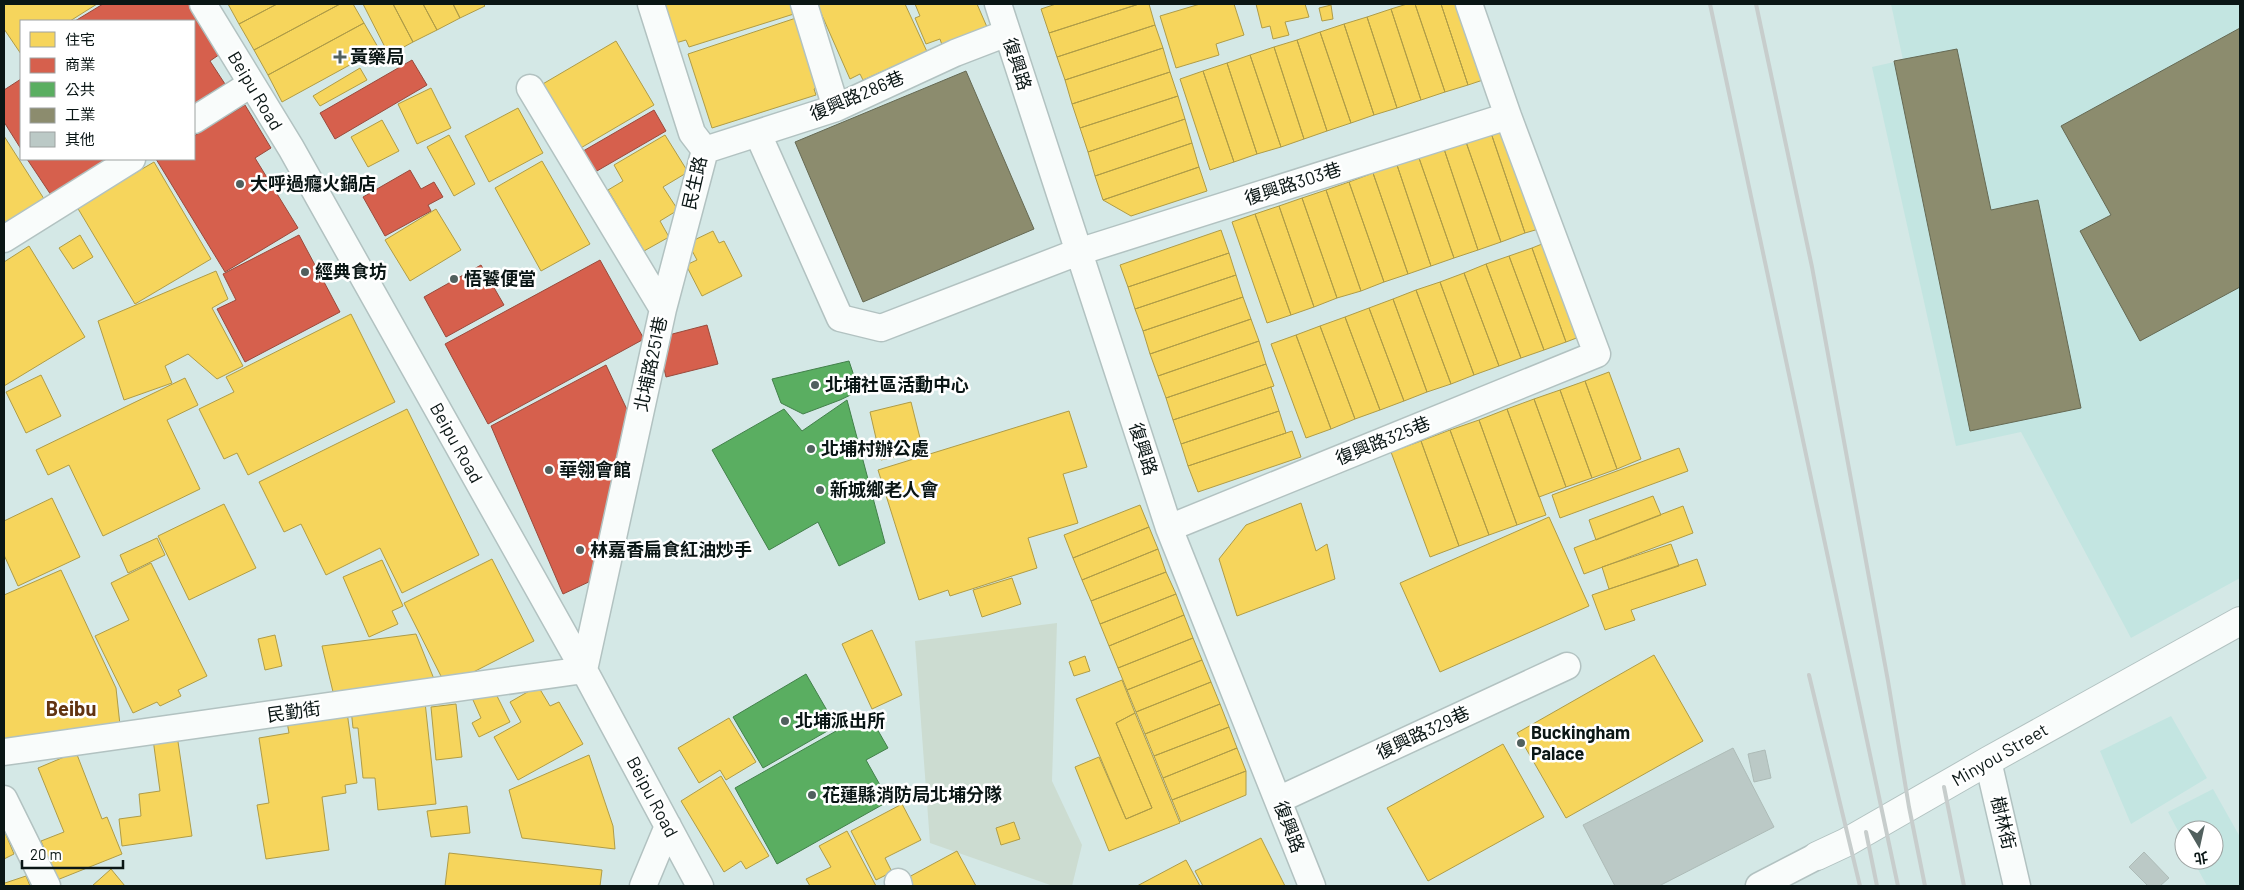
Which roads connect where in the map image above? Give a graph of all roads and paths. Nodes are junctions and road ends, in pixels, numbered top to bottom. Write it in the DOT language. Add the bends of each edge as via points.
graph roads {
  1 [pos="203,4"];
  2 [pos="651,4"];
  3 [pos="804,4"];
  4 [pos="998,4"];
  5 [pos="1469,4"];
  6 [pos="1007,33"];
  7 [pos="251,84"];
  8 [pos="530,88"];
  9 [pos="836,108"];
  10 [pos="1508,116"];
  11 [pos="195,119"];
  12 [pos="758,134"];
  13 [pos="705,150"];
  14 [pos="130,160"];
  15 [pos="4,239"];
  16 [pos="1078,252"];
  17 [pos="663,308"];
  18 [pos="1169,528"];
  19 [pos="2240,621"];
  20 [pos="1567,666"];
  21 [pos="584,670"];
  22 [pos="4,752"];
  23 [pos="1988,761"];
  24 [pos="4,799"];
  25 [pos="1278,800"];
  26 [pos="668,826"];
  27 [pos="1817,856"];
  28 [pos="47,886"];
  29 [pos="643,886"];
  30 [pos="700,886"];
  31 [pos="1312,886"];
  32 [pos="1759,886"];
  33 [pos="2017,886"];
  1 -- 7 [label="street, Beipu Road"];
  2 -- 13 [label="street, 民生路" via="692,133"];
  3 -- 9 [label="street"];
  4 -- 6 [label="street, 復興路"];
  5 -- 10 [label="street"];
  6 -- 9 [label="street, 復興路286巷" via="955,53"];
  6 -- 16 [label="street, 復興路"];
  7 -- 11 [label="street"];
  7 -- 21 [label="street, Beipu Road" via="291,148"];
  8 -- 17 [label="street, 北埔路251巷"];
  9 -- 12 [label="street, 復興路286巷"];
  10 -- 16 [label="street, 復興路303巷"];
  10 -- 18 [label="street, 復興路325巷" via="1597,354"];
  12 -- 13 [label="street, 復興路286巷"];
  12 -- 16 [label="street, 復興路303巷" via="840,318 881,328"];
  13 -- 17 [label="street, 民生路"];
  14 -- 15 [label="street"];
  16 -- 18 [label="street, 復興路"];
  17 -- 21 [label="street, 北埔路251巷"];
  18 -- 25 [label="street, 復興路"];
  19 -- 23 [label="street, Minyou Street"];
  20 -- 25 [label="street, 復興路329巷"];
  21 -- 22 [label="street, 民勤街"];
  21 -- 26 [label="street, Beipu Road"];
  23 -- 27 [label="street, Minyou Street" via="1848,842"];
  23 -- 33 [label="street, 樹林街"];
  24 -- 28 [label="street"];
  25 -- 31 [label="street, 復興路"];
  26 -- 29 [label="street"];
  26 -- 30 [label="street, Beipu Road"];
  27 -- 32 [label="street, Minyou Street"];
}
